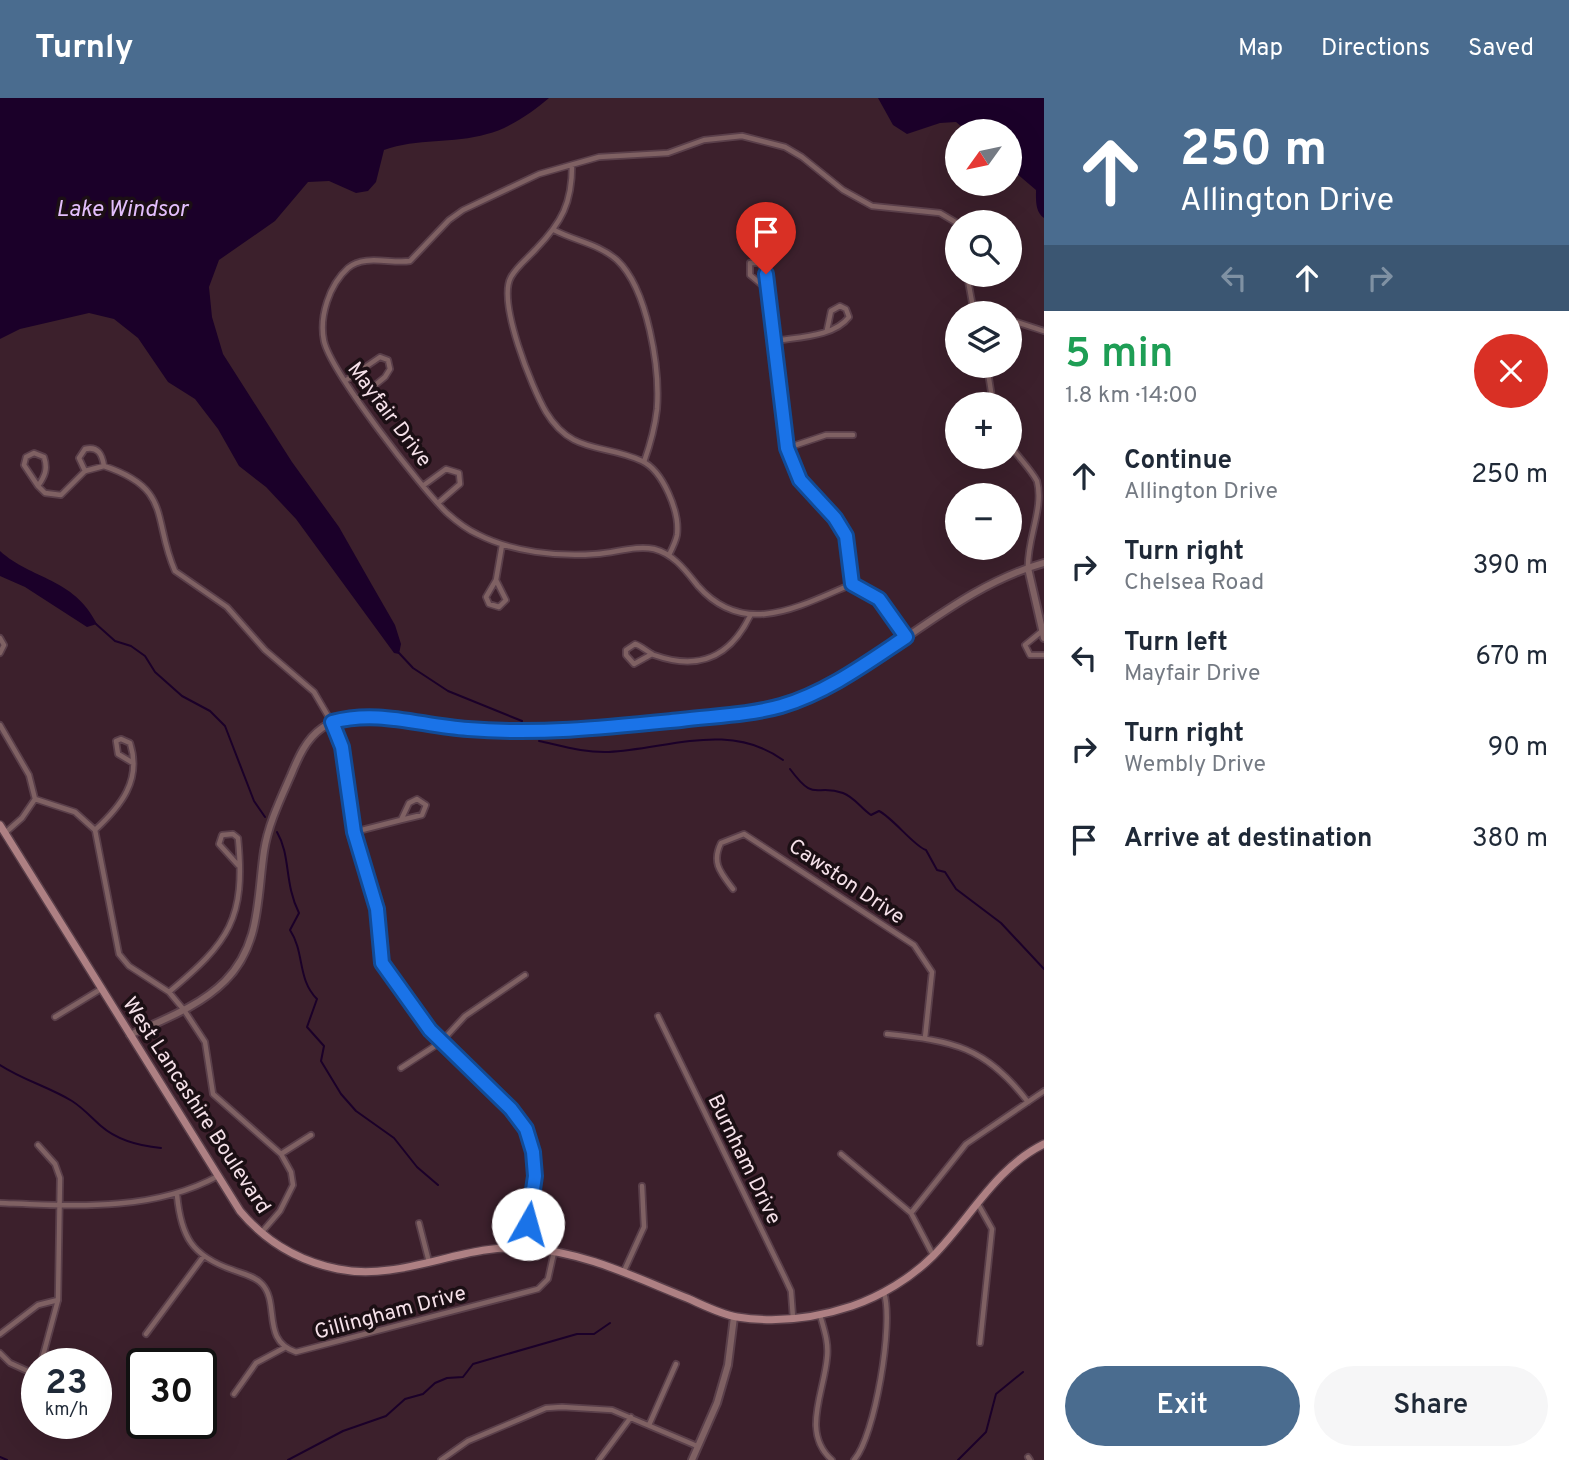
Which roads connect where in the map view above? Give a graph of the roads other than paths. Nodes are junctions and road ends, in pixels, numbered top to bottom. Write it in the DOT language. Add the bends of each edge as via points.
graph roads {
  1 [pos="572,165"];
  2 [pos="945,216"];
  3 [pos="554,230"];
  4 [pos="768,290"];
  5 [pos="1022,324"];
  6 [pos="827,330"];
  7 [pos="1044,331"];
  8 [pos="775,341"];
  9 [pos="345,381"];
  10 [pos="358,398"];
  11 [pos="853,435"];
  12 [pos="787,448"];
  13 [pos="644,461"];
  14 [pos="1022,461"];
  15 [pos="104,466"];
  16 [pos="85,471"];
  17 [pos="1044,480"];
  18 [pos="1038,482"];
  19 [pos="38,486"];
  20 [pos="424,486"];
  21 [pos="438,503"];
  22 [pos="502,545"];
  23 [pos="669,555"];
  24 [pos="1044,564"];
  25 [pos="1028,568"];
  26 [pos="496,580"];
  27 [pos="852,584"];
  28 [pos="750,616"];
  29 [pos="1043,634"];
  30 [pos="906,637"];
  31 [pos="0,638"];
  32 [pos="0,653"];
  33 [pos="652,654"];
  34 [pos="1044,655"];
  35 [pos="332,722"];
  36 [pos="0,725"];
  37 [pos="133,763"];
  38 [pos="34,799"];
  39 [pos="401,820"];
  40 [pos="2,828"];
  41 [pos="95,830"];
  42 [pos="354,832"];
  43 [pos="238,865"];
  44 [pos="733,889"];
  45 [pos="525,975"];
  46 [pos="101,989"];
  47 [pos="169,992"];
  48 [pos="184,1010"];
  49 [pos="658,1016"];
  50 [pos="55,1017"];
  51 [pos="887,1034"];
  52 [pos="130,1035"];
  53 [pos="925,1038"];
  54 [pos="441,1042"];
  55 [pos="401,1068"];
  56 [pos="1044,1091"];
  57 [pos="1027,1102"];
  58 [pos="311,1135"];
  59 [pos="38,1144"];
  60 [pos="1044,1144"];
  61 [pos="281,1154"];
  62 [pos="841,1154"];
  63 [pos="218,1176"];
  64 [pos="642,1186"];
  65 [pos="177,1195"];
  66 [pos="0,1203"];
  67 [pos="978,1204"];
  68 [pos="60,1205"];
  69 [pos="911,1213"];
  70 [pos="419,1223"];
  71 [pos="261,1234"];
  72 [pos="525,1248"];
  73 [pos="554,1252"];
  74 [pos="933,1256"];
  75 [pos="203,1257"];
  76 [pos="429,1263"];
  77 [pos="624,1271"];
  78 [pos="884,1292"];
  79 [pos="58,1300"];
  80 [pos="820,1314"];
  81 [pos="734,1317"];
  82 [pos="793,1318"];
  83 [pos="0,1334"];
  84 [pos="146,1335"];
  85 [pos="980,1343"];
  86 [pos="45,1348"];
  87 [pos="284,1348"];
  88 [pos="0,1353"];
  89 [pos="676,1364"];
  90 [pos="21,1368"];
  91 [pos="234,1394"];
  92 [pos="631,1417"];
  93 [pos="649,1425"];
  94 [pos="697,1446"];
  95 [pos="441,1460"];
  96 [pos="599,1460"];
  97 [pos="692,1460"];
  98 [pos="832,1460"];
  99 [pos="854,1460"];
  1 -- 2 [label="street, Mayfair Drive" via="599,157 668,153 704,140 742,136 785,147 872,206"];
  1 -- 3 [label="street" via="569,202"];
  1 -- 9 [label="street, Mayfair Drive" via="539,174 463,210 410,261 367,261 348,268 325,307 322,327 330,360"];
  3 -- 13 [label="street" via="606,251 620,263 642,301 657,409"];
  3 -- 13 [label="street" via="517,269 506,288 535,391 566,437"];
  4 -- 4 [label="street" via="750,275 750,263 763,266"];
  4 -- 8 [label="street"];
  5 -- 7 [label="street"];
  6 -- 6 [label="street" via="845,323 849,317 846,309 840,306 831,311"];
  6 -- 8 [label="street"];
  8 -- 12 [label="street"];
  9 -- 10 [label="street, Mayfair Drive"];
  9 -- 10 [label="street" via="380,357 388,360 390,369 385,377"];
  10 -- 20 [label="street, Mayfair Drive"];
  11 -- 12 [label="street" via="826,435"];
  12 -- 27 [label="street" via="800,480 846,536"];
  13 -- 23 [label="street" via="656,473 676,516 677,535"];
  14 -- 18 [label="street"];
  15 -- 16 [label="street"];
  15 -- 16 [label="street" via="102,454 85,449 79,458"];
  15 -- 35 [label="street" via="138,482 156,501 175,571 227,607 265,650 314,692"];
  16 -- 19 [label="street" via="61,495 45,493"];
  17 -- 18 [label="street"];
  18 -- 25 [label="street" via="1042,509 1027,553"];
  19 -- 19 [label="street" via="47,465 44,457 34,453 26,457 24,465"];
  20 -- 21 [label="street, Mayfair Drive"];
  20 -- 21 [label="street" via="446,469 459,473 460,484"];
  21 -- 22 [label="street, Mayfair Drive" via="460,525"];
  22 -- 23 [label="street, Mayfair Drive" via="569,554 652,548"];
  22 -- 26 [label="street"];
  23 -- 28 [label="street" via="714,603"];
  24 -- 25 [label="street"];
  25 -- 29 [label="street"];
  25 -- 30 [label="street" via="976,591"];
  26 -- 26 [label="street" via="486,597 489,604 499,607 506,600"];
  27 -- 28 [label="street" via="805,605"];
  27 -- 30 [label="street" via="879,599"];
  28 -- 33 [label="street" via="738,640 722,653 683,660"];
  29 -- 34 [label="street" via="1025,645 1030,655"];
  30 -- 35 [label="street" via="820,690 782,706 745,713 545,730 467,729 355,715"];
  31 -- 32 [label="street" via="4,645"];
  33 -- 33 [label="street" via="635,644 626,650 634,664"];
  35 -- 42 [label="street" via="342,747"];
  35 -- 48 [label="street" via="309,738 273,817 264,850 254,933 242,960 226,981"];
  36 -- 38 [label="street" via="29,775"];
  37 -- 37 [label="street" via="130,743 116,741 118,754"];
  37 -- 41 [label="street" via="126,795"];
  38 -- 40 [label="street" via="22,818"];
  38 -- 41 [label="street" via="75,812"];
  39 -- 39 [label="street" via="422,815 424,802 412,800"];
  39 -- 42 [label="street"];
  40 -- 46 [label="main road, West Lancashire Boulevard"];
  41 -- 47 [label="street" via="119,954 129,966"];
  42 -- 54 [label="street" via="377,909 382,963"];
  43 -- 43 [label="street" via="238,838 222,835 219,844"];
  43 -- 47 [label="street" via="234,913 226,936 209,959"];
  44 -- 53 [label="street, Cawston Drive" via="717,867 715,855 721,844 744,834 914,945 932,972"];
  45 -- 54 [label="street" via="465,1016"];
  46 -- 50 [label="street"];
  46 -- 52 [label="main road, West Lancashire Boulevard"];
  47 -- 48 [label="street"];
  48 -- 52 [label="street"];
  48 -- 61 [label="street" via="205,1042 213,1094"];
  49 -- 82 [label="street, Burnham Drive" via="791,1291"];
  51 -- 53 [label="street"];
  52 -- 63 [label="main road, West Lancashire Boulevard"];
  53 -- 57 [label="street" via="975,1051 1013,1083"];
  54 -- 55 [label="street"];
  54 -- 72 [label="street" via="526,1129 535,1176"];
  56 -- 57 [label="street"];
  57 -- 69 [label="street" via="966,1144"];
  58 -- 61 [label="street"];
  59 -- 68 [label="street" via="59,1171"];
  60 -- 67 [label="main road, West Lancashire Boulevard" via="1005,1171"];
  61 -- 71 [label="street" via="293,1185 280,1212"];
  62 -- 69 [label="street"];
  63 -- 65 [label="street"];
  63 -- 71 [label="main road, West Lancashire Boulevard"];
  64 -- 77 [label="street" via="644,1227"];
  65 -- 68 [label="street" via="107,1205"];
  65 -- 75 [label="street" via="183,1231"];
  66 -- 68 [label="street"];
  67 -- 74 [label="main road, West Lancashire Boulevard"];
  67 -- 85 [label="street" via="992,1229"];
  68 -- 79 [label="street"];
  69 -- 74 [label="street"];
  70 -- 76 [label="street"];
  71 -- 76 [label="main road, West Lancashire Boulevard" via="300,1258 349,1271"];
  72 -- 73 [label="main road, West Lancashire Boulevard"];
  72 -- 76 [label="main road, West Lancashire Boulevard"];
  73 -- 77 [label="main road, West Lancashire Boulevard" via="583,1256"];
  73 -- 87 [label="street, Gillingham Drive" via="552,1272 538,1289 310,1350"];
  74 -- 78 [label="main road, West Lancashire Boulevard"];
  75 -- 84 [label="street"];
  75 -- 87 [label="street" via="263,1285"];
  77 -- 81 [label="main road, West Lancashire Boulevard"];
  78 -- 80 [label="main road, West Lancashire Boulevard"];
  78 -- 99 [label="street" via="888,1304 875,1411 866,1443"];
  79 -- 83 [label="street" via="38,1305"];
  79 -- 86 [label="street"];
  80 -- 82 [label="main road, West Lancashire Boulevard"];
  80 -- 98 [label="street" via="828,1354 814,1426 822,1451"];
  81 -- 82 [label="main road, West Lancashire Boulevard"];
  81 -- 94 [label="street" via="728,1365"];
  87 -- 91 [label="street" via="256,1363"];
  88 -- 90 [label="street"];
  89 -- 93 [label="street"];
  92 -- 93 [label="street"];
  92 -- 95 [label="street" via="601,1408 546,1408 468,1441"];
  92 -- 96 [label="street"];
  93 -- 94 [label="street"];
  94 -- 97 [label="street"];
}
